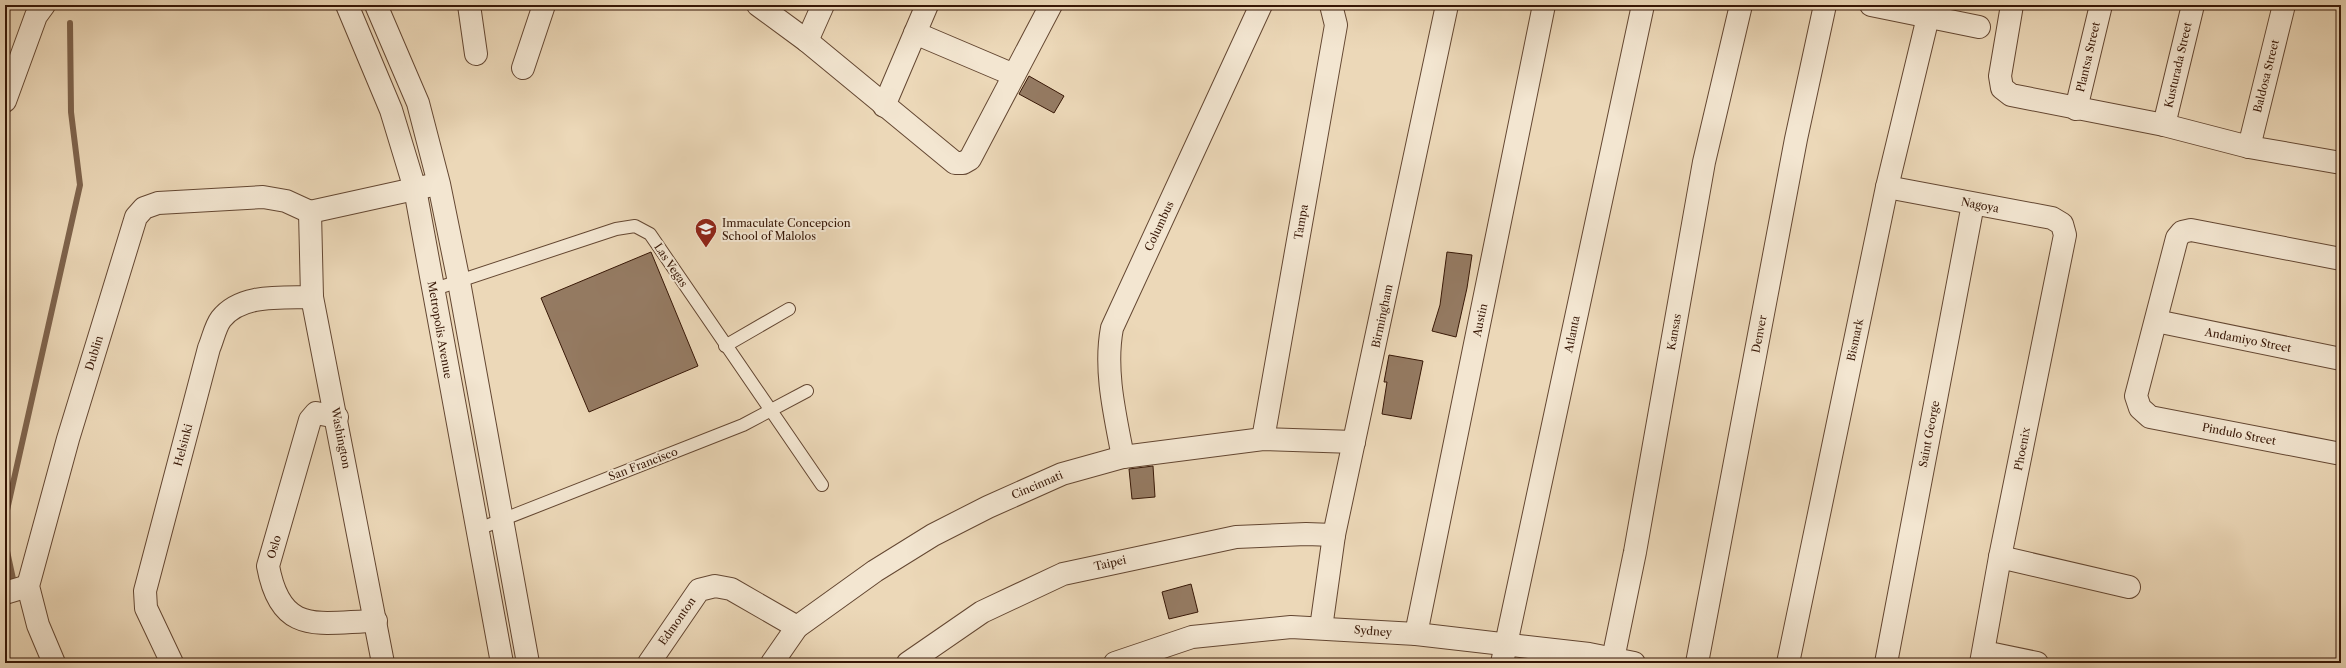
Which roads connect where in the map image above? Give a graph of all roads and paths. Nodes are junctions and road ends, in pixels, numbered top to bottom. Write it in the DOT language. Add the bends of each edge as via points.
graph roads {
  1 [pos="44,5"];
  2 [pos="347,5"];
  3 [pos="376,5"];
  4 [pos="469,5"];
  5 [pos="544,5"];
  6 [pos="758,5"];
  7 [pos="824,5"];
  8 [pos="927,5"];
  9 [pos="1051,5"];
  10 [pos="1261,5"];
  11 [pos="1331,5"];
  12 [pos="1447,5"];
  13 [pos="1544,5"];
  14 [pos="1643,5"];
  15 [pos="1741,5"];
  16 [pos="1825,5"];
  17 [pos="1871,5"];
  18 [pos="2012,5"];
  19 [pos="2101,5"];
  20 [pos="2193,5"];
  21 [pos="2284,5"];
  22 [pos="1928,17"];
  23 [pos="1979,27"];
  24 [pos="915,32"];
  25 [pos="807,41"];
  26 [pos="476,54"];
  27 [pos="523,68"];
  28 [pos="1014,75"];
  29 [pos="5,97"];
  30 [pos="884,106"];
  31 [pos="2076,109"];
  32 [pos="2164,126"];
  33 [pos="2249,147"];
  34 [pos="2341,163"];
  35 [pos="439,184"];
  36 [pos="1887,187"];
  37 [pos="415,189"];
  38 [pos="1972,204"];
  39 [pos="310,212"];
  40 [pos="2065,234"];
  41 [pos="2341,259"];
  42 [pos="460,282"];
  43 [pos="432,290"];
  44 [pos="312,297"];
  45 [pos="789,309"];
  46 [pos="2156,321"];
  47 [pos="725,346"];
  48 [pos="2341,359"];
  49 [pos="807,391"];
  50 [pos="771,411"];
  51 [pos="337,417"];
  52 [pos="1263,439"];
  53 [pos="1354,442"];
  54 [pos="2341,454"];
  55 [pos="1123,457"];
  56 [pos="822,485"];
  57 [pos="502,520"];
  58 [pos="476,530"];
  59 [pos="1334,535"];
  60 [pos="2000,558"];
  61 [pos="28,586"];
  62 [pos="2129,587"];
  63 [pos="5,593"];
  64 [pos="376,621"];
  65 [pos="797,627"];
  66 [pos="1321,628"];
  67 [pos="1416,634"];
  68 [pos="1504,654"];
  69 [pos="1982,657"];
  70 [pos="1624,661"];
  71 [pos="54,663"];
  72 [pos="172,663"];
  73 [pos="383,663"];
  74 [pos="502,663"];
  75 [pos="528,663"];
  76 [pos="649,663"];
  77 [pos="772,663"];
  78 [pos="908,663"];
  79 [pos="1115,663"];
  80 [pos="1696,663"];
  81 [pos="1788,663"];
  82 [pos="1886,663"];
  83 [pos="2037,663"];
  1 -- 29 [label="street" via="36,16"];
  2 -- 37 [label="street, Metropolis Avenue" via="391,110"];
  3 -- 35 [label="street" via="418,103"];
  4 -- 26 [label="street"];
  5 -- 27 [label="street"];
  6 -- 25 [label="street"];
  7 -- 25 [label="street"];
  8 -- 24 [label="street"];
  9 -- 28 [label="street"];
  10 -- 55 [label="street, Columbus" via="1112,328 1108,359"];
  11 -- 52 [label="street, Tampa" via="1336,25"];
  12 -- 53 [label="street, Birmingham"];
  13 -- 67 [label="street, Austin"];
  14 -- 68 [label="street, Atlanta"];
  15 -- 70 [label="street, Kansas" via="1704,162 1635,552"];
  16 -- 80 [label="street, Denver" via="1796,139"];
  17 -- 22 [label="street"];
  18 -- 31 [label="street" via="2000,76 2002,88 2011,95"];
  19 -- 31 [label="street, Plantsa Street"];
  20 -- 32 [label="street, Kusturada Street"];
  21 -- 33 [label="street, Baldosa Street"];
  22 -- 23 [label="street"];
  22 -- 36 [label="street, Bismark"];
  24 -- 28 [label="street"];
  24 -- 30 [label="street"];
  25 -- 30 [label="street"];
  28 -- 30 [label="street" via="970,159 963,163 955,162"];
  31 -- 32 [label="street"];
  32 -- 33 [label="street"];
  33 -- 34 [label="street"];
  35 -- 37 [label="street"];
  35 -- 42 [label="street"];
  36 -- 38 [label="street, Nagoya"];
  36 -- 81 [label="street, Bismark"];
  37 -- 39 [label="street"];
  37 -- 43 [label="street, Metropolis Avenue"];
  38 -- 40 [label="street, Nagoya" via="2052,218 2062,224"];
  38 -- 82 [label="street, Saint George"];
  39 -- 44 [label="street, Washington"];
  39 -- 61 [label="street, Dublin" via="286,201 263,198 158,203 144,208 136,217 68,439"];
  40 -- 60 [label="street, Phoenix"];
  41 -- 46 [label="street" via="2191,230 2182,232 2177,238"];
  42 -- 43 [label="lane, Las Vegas"];
  42 -- 47 [label="lane, Las Vegas" via="616,229 635,226 650,234"];
  42 -- 57 [label="street"];
  43 -- 58 [label="street, Metropolis Avenue"];
  44 -- 51 [label="street, Washington"];
  44 -- 72 [label="street, Helsinki" via="249,302 231,310 220,320 209,348 145,591 146,608"];
  45 -- 47 [label="lane"];
  46 -- 48 [label="street, Andamiyo Street"];
  46 -- 54 [label="street, Pindulo Street" via="2136,396 2140,408 2150,417"];
  47 -- 50 [label="lane, Las Vegas"];
  49 -- 50 [label="lane, San Francisco"];
  50 -- 56 [label="lane, Las Vegas"];
  50 -- 57 [label="lane, San Francisco" via="743,425"];
  51 -- 64 [label="street, Washington"];
  51 -- 64 [label="street, Oslo" via="316,413 310,420 268,566 270,579 278,599 287,612 297,619 316,622"];
  52 -- 53 [label="street, Cincinnati"];
  52 -- 55 [label="street, Cincinnati"];
  53 -- 59 [label="street, Birmingham"];
  55 -- 65 [label="street, Cincinnati" via="1062,474 933,535 876,571"];
  57 -- 58 [label="lane, San Francisco"];
  57 -- 75 [label="street"];
  58 -- 74 [label="street, Metropolis Avenue"];
  59 -- 66 [label="street, Birmingham"];
  59 -- 78 [label="street, Taipei" via="1236,537 1063,574 982,612"];
  60 -- 62 [label="street"];
  60 -- 69 [label="street, Phoenix"];
  61 -- 63 [label="street"];
  61 -- 71 [label="street, Dublin" via="38,625"];
  64 -- 73 [label="street, Washington"];
  65 -- 76 [label="street, Edmonton" via="731,589 715,586 699,590"];
  65 -- 77 [label="street, Cincinnati"];
  66 -- 67 [label="street, Sydney"];
  66 -- 79 [label="street, Sydney" via="1291,627 1192,637"];
  67 -- 68 [label="street, Sydney"];
  68 -- 70 [label="street, Sydney" via="1589,654"];
  69 -- 83 [label="street"];
}
